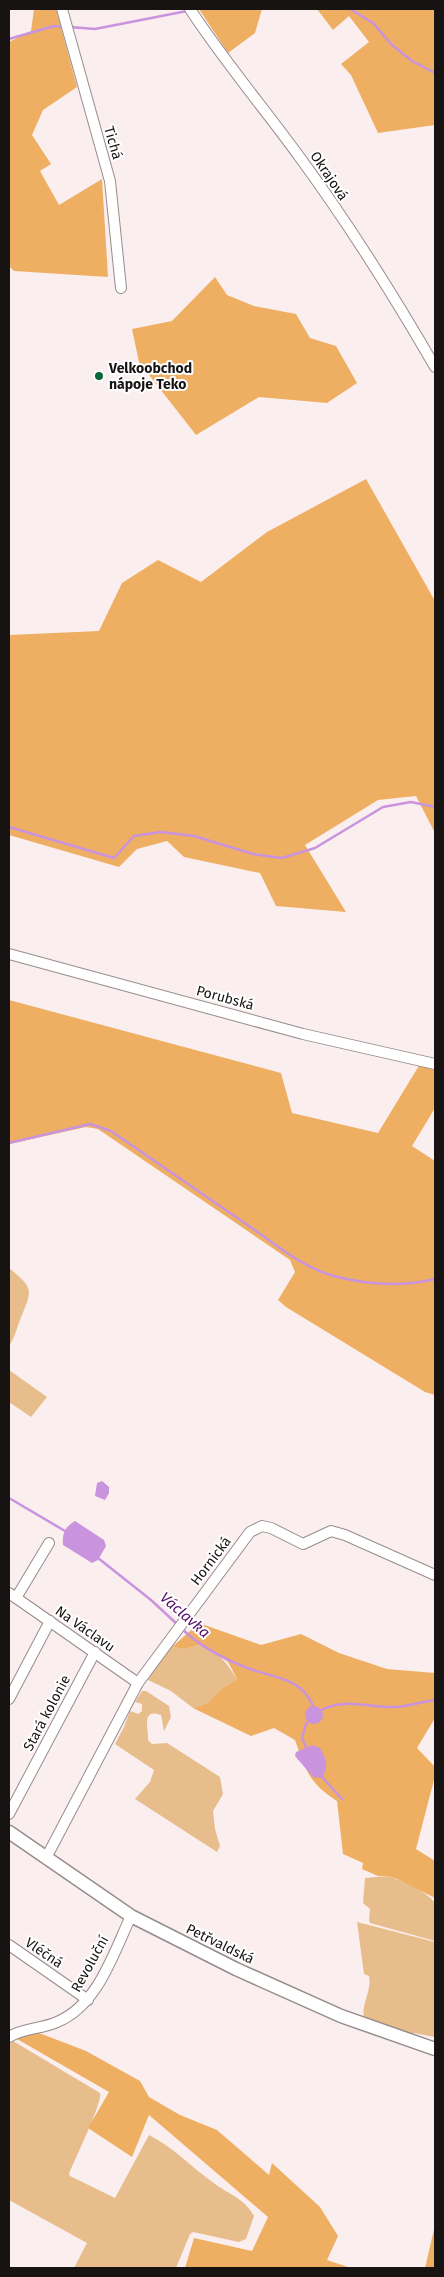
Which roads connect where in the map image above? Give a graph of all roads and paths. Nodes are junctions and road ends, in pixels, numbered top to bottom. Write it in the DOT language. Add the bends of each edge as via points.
graph roads {
  1 [pos="62,9"];
  2 [pos="190,9"];
  3 [pos="121,288"];
  4 [pos="435,367"];
  5 [pos="9,954"];
  6 [pos="435,1064"];
  7 [pos="49,1543"];
  8 [pos="435,1575"];
  9 [pos="12,1595"];
  10 [pos="50,1621"];
  11 [pos="95,1652"];
  12 [pos="138,1683"];
  13 [pos="9,1699"];
  14 [pos="9,1814"];
  15 [pos="9,1832"];
  16 [pos="46,1858"];
  17 [pos="131,1916"];
  18 [pos="9,1945"];
  19 [pos="88,2000"];
  20 [pos="9,2037"];
  21 [pos="435,2049"];
  1 -- 3 [label="street, Tichá" via="110,181"];
  2 -- 4 [label="street, Okrajová" via="302,160 393,295"];
  5 -- 6 [label="street, Porubská" via="304,1034"];
  7 -- 9 [label="street, Na Václavu"];
  8 -- 12 [label="street, Hornická" via="345,1535 330,1532 302,1544 262,1526 250,1532"];
  9 -- 10 [label="street, Na Václavu"];
  10 -- 11 [label="street, Na Václavu"];
  10 -- 13 [label="street"];
  11 -- 12 [label="street, Na Václavu"];
  11 -- 14 [label="street, Stará kolonie"];
  12 -- 16 [label="street, Hornická"];
  15 -- 16 [label="street, Petřvaldská"];
  16 -- 17 [label="street, Petřvaldská"];
  17 -- 19 [label="street, Revoluční"];
  17 -- 21 [label="street, Petřvaldská" via="236,1969 341,2016"];
  18 -- 19 [label="street, Vléčná"];
  19 -- 20 [label="street, Revoluční" via="73,2014 56,2023"];
}
